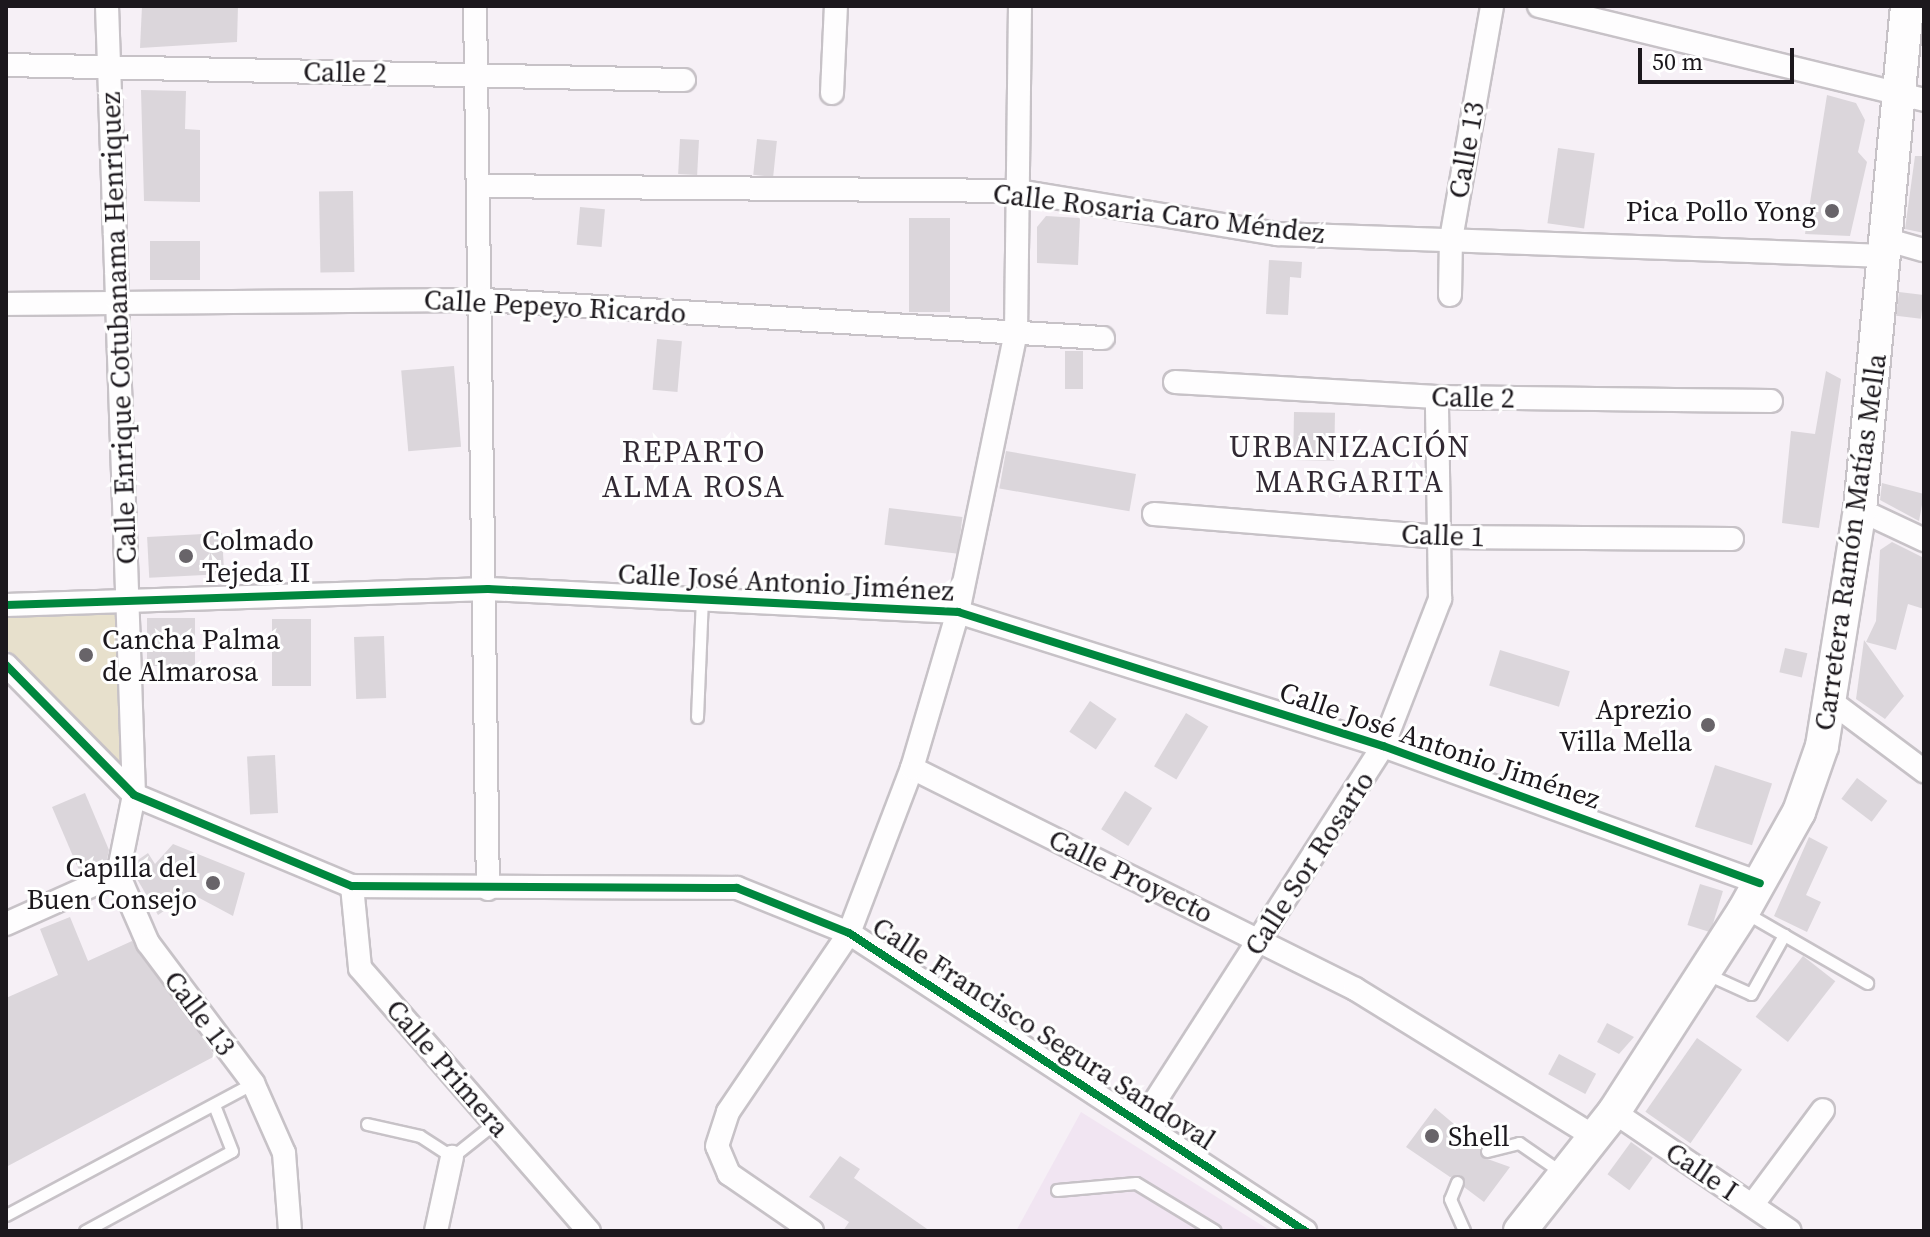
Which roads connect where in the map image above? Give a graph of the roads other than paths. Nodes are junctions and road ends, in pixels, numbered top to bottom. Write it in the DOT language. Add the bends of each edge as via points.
graph roads {
  1 [pos="107,6"];
  2 [pos="475,6"];
  3 [pos="836,6"];
  4 [pos="1020,6"];
  5 [pos="1492,6"];
  6 [pos="1539,6"];
  7 [pos="1907,6"];
  8 [pos="6,65"];
  9 [pos="108,67"];
  10 [pos="474,75"];
  11 [pos="684,80"];
  12 [pos="832,93"];
  13 [pos="1913,98"];
  14 [pos="479,186"];
  15 [pos="1017,191"];
  16 [pos="1451,239"];
  17 [pos="1887,248"];
  18 [pos="1924,250"];
  19 [pos="1450,295"];
  20 [pos="485,300"];
  21 [pos="6,304"];
  22 [pos="112,305"];
  23 [pos="1016,333"];
  24 [pos="1103,338"];
  25 [pos="1175,382"];
  26 [pos="1437,397"];
  27 [pos="1771,401"];
  28 [pos="1860,510"];
  29 [pos="1154,514"];
  30 [pos="1443,537"];
  31 [pos="1732,539"];
  32 [pos="1924,540"];
  33 [pos="488,589"];
  34 [pos="129,597"];
  35 [pos="702,599"];
  36 [pos="6,605"];
  37 [pos="958,612"];
  38 [pos="6,665"];
  39 [pos="1833,703"];
  40 [pos="697,717"];
  41 [pos="1383,746"];
  42 [pos="912,768"];
  43 [pos="1924,771"];
  44 [pos="134,795"];
  45 [pos="118,874"];
  46 [pos="1760,883"];
  47 [pos="352,886"];
  48 [pos="488,889"];
  49 [pos="1743,912"];
  50 [pos="6,924"];
  51 [pos="849,933"];
  52 [pos="1784,935"];
  53 [pos="1260,940"];
  54 [pos="1703,971"];
  55 [pos="1867,983"];
  56 [pos="253,1083"];
  57 [pos="214,1105"];
  58 [pos="1823,1110"];
  59 [pos="1143,1120"];
  60 [pos="497,1122"];
  61 [pos="367,1124"];
  62 [pos="1604,1124"];
  63 [pos="1487,1151"];
  64 [pos="452,1157"];
  65 [pos="1565,1174"];
  66 [pos="1457,1182"];
  67 [pos="1057,1190"];
  68 [pos="1753,1204"];
  69 [pos="6,1215"];
  70 [pos="85,1231"];
  71 [pos="290,1231"];
  72 [pos="436,1231"];
  73 [pos="589,1231"];
  74 [pos="812,1231"];
  75 [pos="1215,1231"];
  76 [pos="1305,1231"];
  77 [pos="1464,1231"];
  78 [pos="1520,1231"];
  79 [pos="1790,1231"];
  1 -- 9 [label="street, Calle Enrique Cotubanama Henriquez"];
  2 -- 10 [label="street"];
  3 -- 12 [label="street"];
  4 -- 15 [label="street"];
  5 -- 16 [label="street, Calle 13"];
  6 -- 13 [label="street"];
  7 -- 13 [label="main road, Carretera Ramón Matías Mella"];
  8 -- 9 [label="street, Calle 2"];
  9 -- 10 [label="street, Calle 2"];
  9 -- 22 [label="street, Calle Enrique Cotubanama Henriquez"];
  10 -- 11 [label="street, Calle 2"];
  10 -- 14 [label="street"];
  13 -- 17 [label="main road, Carretera Ramón Matías Mella"];
  14 -- 15 [label="street, Calle Rosaria Caro Méndez"];
  14 -- 20 [label="street"];
  15 -- 16 [label="street, Calle Rosaria Caro Méndez" via="1277,234"];
  15 -- 23 [label="street"];
  16 -- 17 [label="street, Calle Rosaria Caro Méndez"];
  16 -- 19 [label="street, Calle 13"];
  17 -- 18 [label="street, Calle Rosaria Caro Méndez"];
  17 -- 28 [label="main road, Carretera Ramón Matías Mella"];
  20 -- 22 [label="street, Calle Pepeyo Ricardo"];
  20 -- 23 [label="street, Calle Pepeyo Ricardo"];
  20 -- 33 [label="street"];
  21 -- 22 [label="street, Calle Pepeyo Ricardo"];
  22 -- 34 [label="street, Calle Enrique Cotubanama Henriquez"];
  23 -- 24 [label="street, Calle Pepeyo Ricardo"];
  23 -- 37 [label="street"];
  25 -- 26 [label="street, Calle 2"];
  26 -- 27 [label="street, Calle 2"];
  26 -- 30 [label="street, Calle Sor Rosario"];
  28 -- 32 [label="street"];
  28 -- 39 [label="main road, Carretera Ramón Matías Mella"];
  29 -- 30 [label="street, Calle 1"];
  30 -- 31 [label="street, Calle 1"];
  30 -- 41 [label="street, Calle Sor Rosario" via="1440,599"];
  33 -- 34 [label="street, Calle José Antonio Jiménez"];
  33 -- 35 [label="street, Calle José Antonio Jiménez"];
  33 -- 48 [label="street"];
  34 -- 36 [label="street, Calle José Antonio Jiménez"];
  34 -- 44 [label="street, Calle Enrique Cotubanama Henriquez"];
  35 -- 37 [label="street, Calle José Antonio Jiménez"];
  35 -- 40 [label="lane"];
  37 -- 41 [label="street, Calle José Antonio Jiménez"];
  37 -- 42 [label="street"];
  38 -- 44 [label="street, Calle Francisco Segura Sandoval"];
  39 -- 43 [label="street"];
  39 -- 46 [label="main road, Carretera Ramón Matías Mella" via="1799,812"];
  41 -- 46 [label="street, Calle José Antonio Jiménez"];
  41 -- 53 [label="street, Calle Sor Rosario"];
  42 -- 51 [label="street"];
  42 -- 53 [label="street, Calle Proyecto"];
  44 -- 45 [label="street"];
  44 -- 47 [label="street, Calle Francisco Segura Sandoval"];
  45 -- 50 [label="street"];
  45 -- 56 [label="street, Calle 13" via="148,943"];
  46 -- 49 [label="main road, Carretera Ramón Matías Mella"];
  47 -- 48 [label="street, Calle Francisco Segura Sandoval"];
  47 -- 60 [label="street, Calle Primera" via="360,968"];
  48 -- 51 [label="street, Calle Francisco Segura Sandoval" via="737,888"];
  49 -- 52 [label="lane"];
  49 -- 54 [label="main road, Carretera Ramón Matías Mella"];
  51 -- 59 [label="street, Calle Francisco Segura Sandoval"];
  51 -- 74 [label="street" via="728,1112 717,1146 729,1174"];
  52 -- 54 [label="lane" via="1751,994"];
  52 -- 55 [label="lane"];
  53 -- 59 [label="street, Calle Sor Rosario"];
  53 -- 62 [label="street, Calle Proyecto"];
  54 -- 62 [label="main road, Carretera Ramón Matías Mella"];
  56 -- 57 [label="lane"];
  56 -- 71 [label="street, Calle 13" via="284,1153"];
  57 -- 69 [label="lane"];
  57 -- 70 [label="lane" via="232,1151"];
  58 -- 68 [label="street"];
  59 -- 76 [label="street, Calle Francisco Segura Sandoval"];
  60 -- 64 [label="lane"];
  60 -- 73 [label="street, Calle Primera"];
  61 -- 64 [label="lane" via="420,1136"];
  62 -- 65 [label="main road, Carretera Ramón Matías Mella"];
  62 -- 68 [label="street, Calle I"];
  63 -- 65 [label="lane" via="1519,1143"];
  64 -- 72 [label="street"];
  65 -- 78 [label="main road, Carretera Ramón Matías Mella"];
  66 -- 77 [label="lane" via="1450,1199"];
  67 -- 75 [label="lane" via="1136,1183"];
  68 -- 79 [label="street, Calle I"];
}
